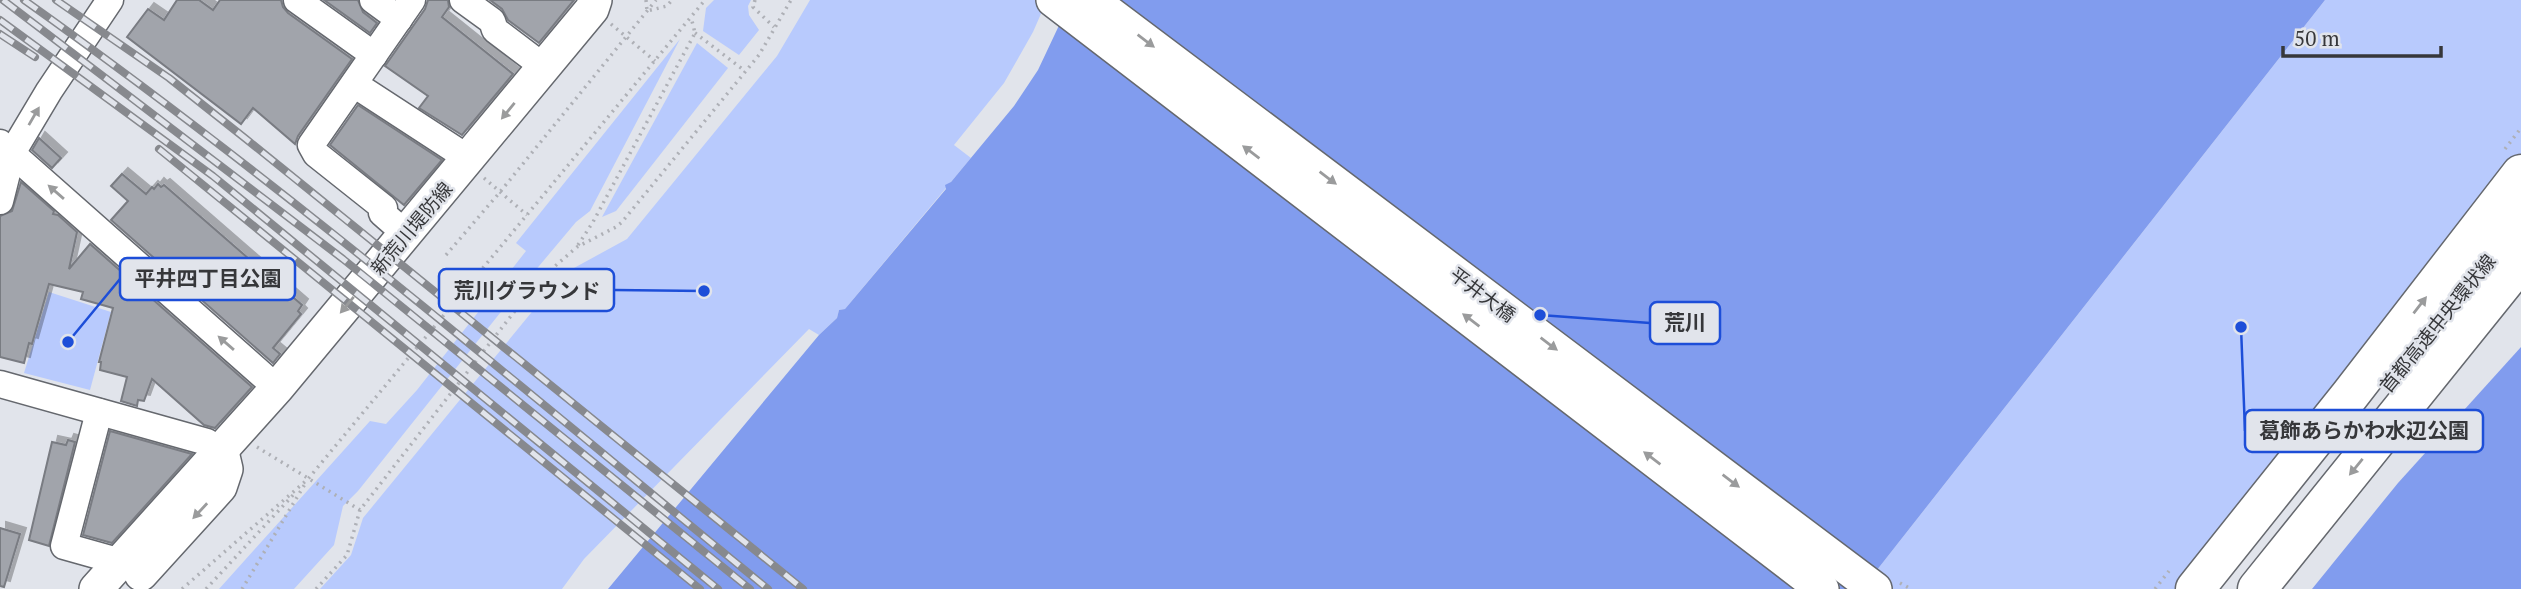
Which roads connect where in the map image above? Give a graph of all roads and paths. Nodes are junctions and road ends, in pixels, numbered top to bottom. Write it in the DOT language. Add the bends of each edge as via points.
graph roads {
  1 [pos="110,0"];
  2 [pos="297,0"];
  3 [pos="373,0"];
  4 [pos="463,0"];
  5 [pos="595,0"];
  6 [pos="646,0"];
  7 [pos="656,0"];
  8 [pos="672,0"];
  9 [pos="705,0"];
  10 [pos="755,0"];
  11 [pos="791,0"];
  12 [pos="1053,0"];
  13 [pos="1092,0"];
  14 [pos="406,9"];
  15 [pos="647,12"];
  16 [pos="691,16"];
  17 [pos="774,27"];
  18 [pos="695,33"];
  19 [pos="627,37"];
  20 [pos="374,55"];
  21 [pos="655,61"];
  22 [pos="544,67"];
  23 [pos="745,71"];
  24 [pos="354,84"];
  25 [pos="6,148"];
  26 [pos="466,163"];
  27 [pos="2521,174"];
  28 [pos="500,192"];
  29 [pos="0,201"];
  30 [pos="527,215"];
  31 [pos="2521,219"];
  32 [pos="406,234"];
  33 [pos="576,247"];
  34 [pos="446,255"];
  35 [pos="2521,261"];
  36 [pos="2521,302"];
  37 [pos="0,384"];
  38 [pos="277,388"];
  39 [pos="99,412"];
  40 [pos="229,443"];
  41 [pos="308,479"];
  42 [pos="360,510"];
  43 [pos="124,576"];
  44 [pos="96,589"];
  45 [pos="182,589"];
  46 [pos="206,589"];
  47 [pos="242,589"];
  48 [pos="316,589"];
  49 [pos="1822,589"];
  50 [pos="1875,589"];
  51 [pos="2195,589"];
  52 [pos="2218,589"];
  53 [pos="2256,589"];
  54 [pos="2291,589"];
  25 -- 1 [label="street, one-way"];
  2 -- 20 [label="street"];
  3 -- 14 [label="street"];
  4 -- 22 [label="street"];
  5 -- 22 [label="main road, 新荒川堤防線"];
  6 -- 15 [label="path"];
  7 -- 15 [label="path"];
  8 -- 15 [label="path"];
  9 -- 16 [label="path"];
  10 -- 17 [label="path" via="753,7"];
  11 -- 17 [label="path"];
  49 -- 12 [label="main road, 平井大橋, one-way"];
  13 -- 50 [label="main road, 平井大橋, one-way"];
  14 -- 20 [label="street"];
  15 -- 19 [label="path"];
  16 -- 18 [label="path"];
  16 -- 21 [label="path"];
  17 -- 23 [label="path"];
  18 -- 23 [label="path"];
  18 -- 33 [label="path"];
  19 -- 21 [label="path"];
  19 -- 28 [label="path"];
  20 -- 24 [label="street"];
  21 -- 30 [label="path"];
  22 -- 26 [label="main road, 新荒川堤防線, one-way"];
  23 -- 33 [label="path" via="622,222"];
  24 -- 26 [label="street" via="460,153"];
  24 -- 32 [label="street" via="311,145 316,154 384,208 382,213"];
  25 -- 29 [label="street"];
  38 -- 25 [label="street, one-way"];
  26 -- 28 [label="path"];
  26 -- 32 [label="main road, 新荒川堤防線"];
  51 -- 27 [label="highway, one-way"];
  28 -- 30 [label="path"];
  28 -- 34 [label="path"];
  30 -- 41 [label="path"];
  31 -- 52 [label="highway, 首都高速中央環状線"];
  32 -- 38 [label="main road, 新荒川堤防線, one-way"];
  33 -- 42 [label="path" via="539,280"];
  35 -- 53 [label="highway, 首都高速中央環状線, one-way"];
  36 -- 54 [label="highway"];
  37 -- 39 [label="street"];
  38 -- 40 [label="main road, 新荒川堤防線"];
  39 -- 40 [label="street" via="207,442"];
  39 -- 43 [label="street" via="64,546"];
  40 -- 41 [label="path"];
  40 -- 43 [label="main road" via="217,492"];
  41 -- 42 [label="path"];
  41 -- 45 [label="path"];
  41 -- 46 [label="path"];
  41 -- 47 [label="path"];
  42 -- 48 [label="path" via="347,555"];
  43 -- 44 [label="main road"];
}
